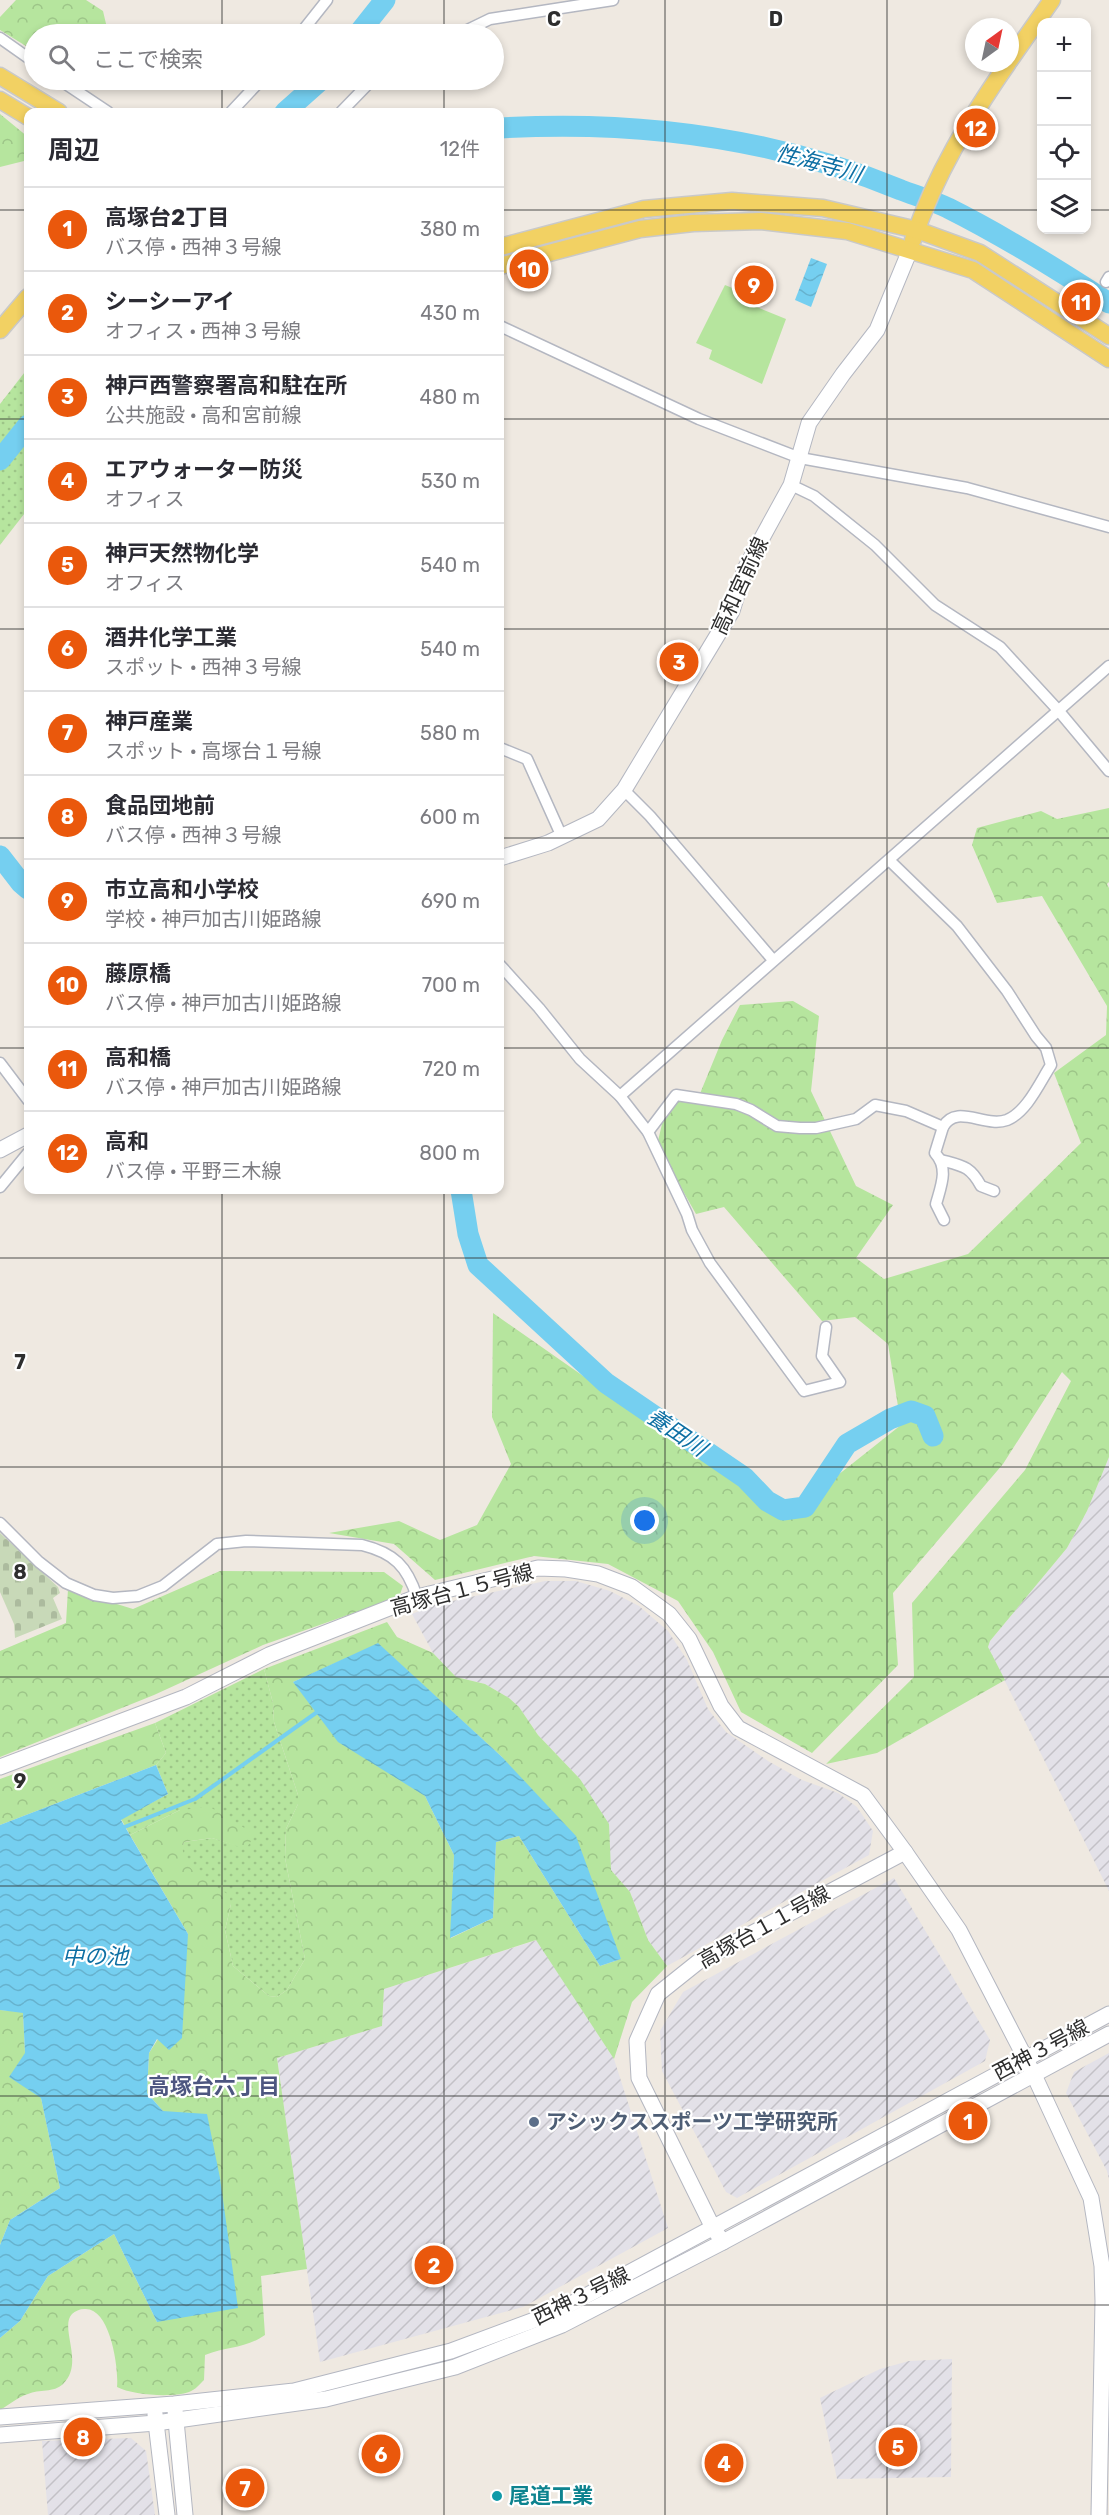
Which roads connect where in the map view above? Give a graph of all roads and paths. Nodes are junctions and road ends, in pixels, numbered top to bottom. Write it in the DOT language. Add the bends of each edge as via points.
graph roads {
  1 [pos="327,0"];
  2 [pos="613,0"];
  3 [pos="1052,0"];
  4 [pos="308,24"];
  5 [pos="480,24"];
  6 [pos="0,38"];
  7 [pos="1019,48"];
  8 [pos="24,55"];
  9 [pos="1002,72"];
  10 [pos="0,76"];
  11 [pos="75,90"];
  12 [pos="252,90"];
  13 [pos="362,90"];
  14 [pos="0,100"];
  15 [pos="52,108"];
  16 [pos="102,108"];
  17 [pos="235,108"];
  18 [pos="345,108"];
  19 [pos="24,115"];
  20 [pos="917,230"];
  21 [pos="504,246"];
  22 [pos="910,250"];
  23 [pos="504,265"];
  24 [pos="24,302"];
  25 [pos="504,328"];
  26 [pos="0,330"];
  27 [pos="1109,336"];
  28 [pos="1109,359"];
  29 [pos="800,458"];
  30 [pos="791,485"];
  31 [pos="1109,527"];
  32 [pos="1109,666"];
  33 [pos="1058,710"];
  34 [pos="504,750"];
  35 [pos="1109,771"];
  36 [pos="624,790"];
  37 [pos="562,837"];
  38 [pos="504,857"];
  39 [pos="889,860"];
  40 [pos="773,960"];
  41 [pos="504,969"];
  42 [pos="0,1063"];
  43 [pos="24,1095"];
  44 [pos="620,1096"];
  45 [pos="943,1127"];
  46 [pos="648,1132"];
  47 [pos="24,1137"];
  48 [pos="0,1150"];
  49 [pos="24,1158"];
  50 [pos="941,1160"];
  51 [pos="0,1187"];
  52 [pos="994,1191"];
  53 [pos="944,1220"];
  54 [pos="826,1327"];
  55 [pos="0,1523"];
  56 [pos="417,1597"];
  57 [pos="0,1767"];
  58 [pos="904,1852"];
  59 [pos="1109,2014"];
  60 [pos="1109,2034"];
  61 [pos="1025,2059"];
  62 [pos="1034,2075"];
  63 [pos="713,2228"];
  64 [pos="723,2242"];
  65 [pos="1106,2350"];
  66 [pos="174,2404"];
  67 [pos="154,2405"];
  68 [pos="0,2417"];
  69 [pos="177,2420"];
  70 [pos="156,2423"];
  71 [pos="0,2435"];
  72 [pos="167,2515"];
  73 [pos="185,2515"];
  74 [pos="1100,2515"];
  1 -- 4 [label="street"];
  2 -- 5 [label="street" via="490,19"];
  3 -- 7 [label="main road"];
  6 -- 8 [label="street"];
  9 -- 20 [label="main road" via="934,182"];
  10 -- 15 [label="main road"];
  11 -- 16 [label="street"];
  12 -- 17 [label="street"];
  13 -- 18 [label="street"];
  14 -- 19 [label="main road"];
  20 -- 21 [label="main road" via="823,208 732,201 644,209"];
  20 -- 22 [label="main road"];
  20 -- 27 [label="main road" via="980,253"];
  22 -- 23 [label="main road" via="847,231 761,221 693,223 640,229"];
  22 -- 28 [label="main road" via="973,270"];
  22 -- 29 [label="street, 高和宮前線" via="877,330 809,423"];
  24 -- 26 [label="main road"];
  25 -- 29 [label="street" via="699,418"];
  29 -- 30 [label="street, 高和宮前線"];
  29 -- 31 [label="street" via="967,488"];
  30 -- 33 [label="street" via="814,496 875,544 935,605 1000,647"];
  30 -- 36 [label="street, 高和宮前線" via="745,569 732,611"];
  32 -- 33 [label="street"];
  33 -- 35 [label="street"];
  33 -- 39 [label="street"];
  34 -- 37 [label="street" via="527,759"];
  36 -- 37 [label="street, 高和宮前線" via="598,819"];
  36 -- 40 [label="street"];
  37 -- 38 [label="street, 高和宮前線"];
  39 -- 40 [label="street"];
  39 -- 45 [label="street" via="957,926 1046,1048 1051,1065 1019,1112 1007,1120 992,1122 954,1115"];
  40 -- 44 [label="street"];
  41 -- 44 [label="street" via="580,1059"];
  42 -- 43 [label="street"];
  44 -- 46 [label="street"];
  45 -- 46 [label="street" via="906,1111 874,1105 856,1119 816,1128 777,1126 736,1104 676,1095"];
  45 -- 50 [label="street" via="935,1153"];
  46 -- 54 [label="street" via="710,1263 804,1391 840,1382 822,1356"];
  47 -- 48 [label="street"];
  49 -- 51 [label="street"];
  50 -- 52 [label="street" via="966,1166 981,1186"];
  50 -- 53 [label="street" via="942,1182 936,1204"];
  55 -- 56 [label="street" via="66,1583 113,1598 138,1596 163,1586 217,1544 246,1541 362,1545 381,1550 401,1564"];
  56 -- 57 [label="street, 高塚台１５号線" via="268,1655 186,1697"];
  56 -- 58 [label="street, 高塚台１５号線" via="538,1568 598,1574 632,1587 669,1614 689,1639 721,1706 738,1728 863,1795"];
  58 -- 61 [label="street" via="959,1930"];
  58 -- 63 [label="street, 高塚台１１号線" via="698,1962 658,1994 637,2041 639,2078"];
  59 -- 61 [label="street, 西神３号線"];
  60 -- 62 [label="street, 西神３号線"];
  61 -- 62 [label="street"];
  61 -- 63 [label="street, 西神３号線"];
  62 -- 64 [label="street, 西神３号線"];
  62 -- 65 [label="street" via="1091,2198 1102,2266"];
  63 -- 64 [label="street, 高塚台１１号線"];
  63 -- 66 [label="street, 西神３号線" via="555,2312 451,2351 294,2391"];
  64 -- 69 [label="street, 西神３号線" via="562,2325 455,2367 326,2399"];
  65 -- 74 [label="street"];
  66 -- 67 [label="street, 西神３号線"];
  66 -- 69 [label="street"];
  67 -- 68 [label="street, 西神３号線"];
  67 -- 70 [label="street"];
  69 -- 70 [label="street, 西神３号線"];
  69 -- 73 [label="street"];
  70 -- 71 [label="street, 西神３号線"];
  70 -- 72 [label="street"];
}
